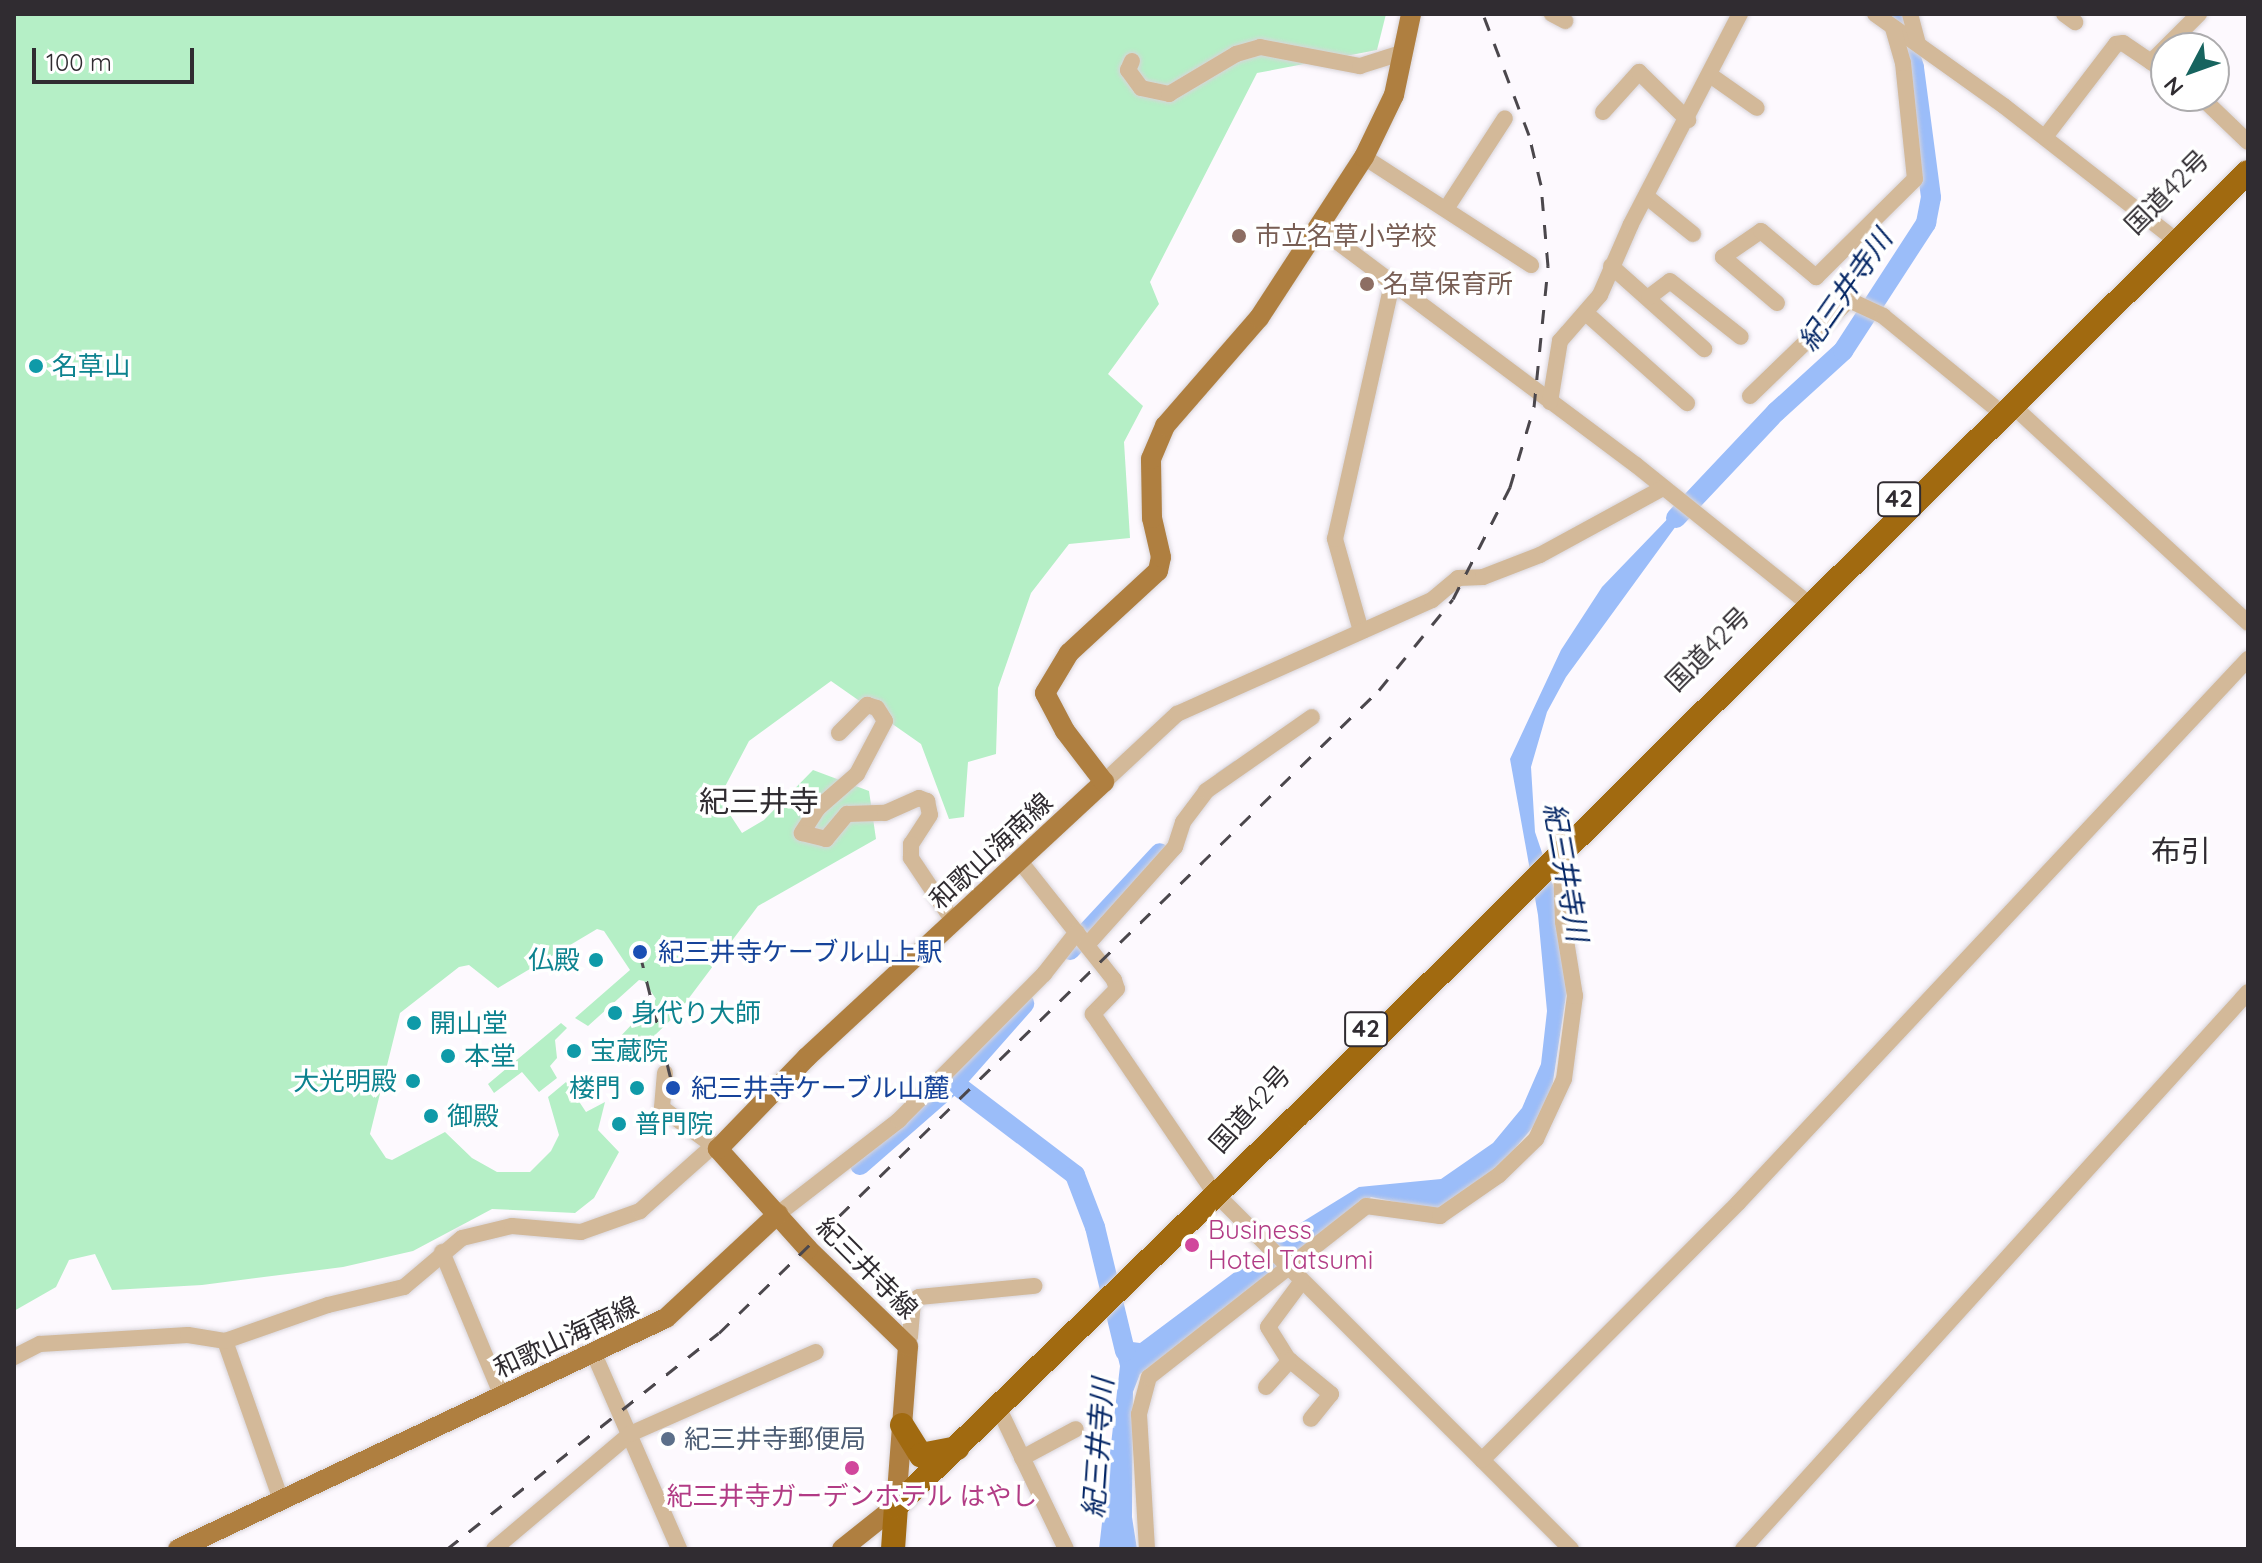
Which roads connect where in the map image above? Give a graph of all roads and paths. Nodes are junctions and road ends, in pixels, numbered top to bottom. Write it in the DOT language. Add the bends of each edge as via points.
graph roads {
  1 [pos="1411,14"];
  2 [pos="1740,14"];
  3 [pos="1875,14"];
  4 [pos="1910,14"];
  5 [pos="2199,14"];
  6 [pos="1893,27"];
  7 [pos="2181,32"];
  8 [pos="1916,42"];
  9 [pos="1404,52"];
  10 [pos="1132,61"];
  11 [pos="2150,61"];
  12 [pos="1710,75"];
  13 [pos="1757,108"];
  14 [pos="1603,112"];
  15 [pos="2217,112"];
  16 [pos="1505,118"];
  17 [pos="1688,120"];
  18 [pos="2045,137"];
  19 [pos="2248,142"];
  20 [pos="2248,152"];
  21 [pos="1364,157"];
  22 [pos="2248,172"];
  23 [pos="1647,197"];
  24 [pos="1446,209"];
  25 [pos="1319,228"];
  26 [pos="1693,234"];
  27 [pos="2172,236"];
  28 [pos="1531,265"];
  29 [pos="1611,266"];
  30 [pos="1392,284"];
  31 [pos="1649,297"];
  32 [pos="1777,303"];
  33 [pos="1587,314"];
  34 [pos="1741,337"];
  35 [pos="1704,349"];
  36 [pos="1750,396"];
  37 [pos="1550,402"];
  38 [pos="1687,403"];
  39 [pos="2002,405"];
  40 [pos="1663,488"];
  41 [pos="1805,601"];
  42 [pos="2248,623"];
  43 [pos="1361,631"];
  44 [pos="2248,659"];
  45 [pos="1312,717"];
  46 [pos="839,733"];
  47 [pos="1104,782"];
  48 [pos="1556,850"];
  49 [pos="1019,860"];
  50 [pos="953,921"];
  51 [pos="1082,938"];
  52 [pos="2248,992"];
  53 [pos="665,1073"];
  54 [pos="716,1147"];
  55 [pos="1214,1192"];
  56 [pos="778,1214"];
  57 [pos="442,1252"];
  58 [pos="1287,1266"];
  59 [pos="1302,1281"];
  60 [pos="1034,1286"];
  61 [pos="225,1341"];
  62 [pos="904,1341"];
  63 [pos="816,1352"];
  64 [pos="594,1354"];
  65 [pos="14,1357"];
  66 [pos="1290,1360"];
  67 [pos="1266,1387"];
  68 [pos="502,1396"];
  69 [pos="998,1407"];
  70 [pos="1311,1419"];
  71 [pos="902,1425"];
  72 [pos="1076,1429"];
  73 [pos="630,1434"];
  74 [pos="957,1448"];
  75 [pos="1022,1458"];
  76 [pos="1482,1460"];
  77 [pos="281,1500"];
  78 [pos="896,1506"];
  79 [pos="178,1549"];
  80 [pos="494,1549"];
  81 [pos="679,1549"];
  82 [pos="842,1549"];
  83 [pos="860,1549"];
  84 [pos="893,1549"];
  85 [pos="1066,1549"];
  86 [pos="1147,1549"];
  87 [pos="1571,1549"];
  88 [pos="1743,1549"];
  1 -- 9 [label="main road"];
  2 -- 12 [label="street"];
  3 -- 6 [label="street"];
  4 -- 8 [label="street"];
  5 -- 7 [label="street"];
  6 -- 8 [label="street"];
  6 -- 32 [label="street" via="1903,63 1915,179 1816,277 1761,231 1723,257"];
  8 -- 18 [label="street"];
  9 -- 10 [label="street" via="1360,66 1260,47 1236,54 1169,94 1141,88 1131,80"];
  9 -- 21 [label="main road" via="1394,95"];
  11 -- 18 [label="street" via="2123,43 2116,44"];
  12 -- 13 [label="street"];
  12 -- 17 [label="street"];
  14 -- 17 [label="street" via="1639,72"];
  15 -- 19 [label="street"];
  16 -- 24 [label="street"];
  17 -- 23 [label="street"];
  18 -- 27 [label="street"];
  20 -- 27 [label="highway, 国道42号 / 42"];
  21 -- 24 [label="street"];
  21 -- 25 [label="main road"];
  22 -- 27 [label="highway, 国道42号 / 42"];
  23 -- 26 [label="street"];
  23 -- 29 [label="street"];
  24 -- 28 [label="street"];
  25 -- 30 [label="street"];
  25 -- 47 [label="main road" via="1259,318 1165,426 1151,459 1158,571 1069,653 1045,693"];
  27 -- 39 [label="highway, 国道42号 / 42"];
  29 -- 31 [label="street"];
  29 -- 33 [label="street"];
  30 -- 37 [label="street"];
  30 -- 43 [label="street" via="1335,539"];
  31 -- 34 [label="street" via="1670,281"];
  31 -- 35 [label="street" via="1648,302"];
  33 -- 37 [label="street" via="1560,341"];
  33 -- 38 [label="street"];
  36 -- 39 [label="street" via="1849,300 1883,316"];
  37 -- 40 [label="street"];
  39 -- 41 [label="highway, 国道42号 / 42"];
  39 -- 42 [label="street"];
  40 -- 41 [label="street"];
  40 -- 43 [label="street" via="1540,555 1483,577 1458,578 1432,600"];
  41 -- 48 [label="highway, 国道42号 / 42"];
  43 -- 47 [label="street" via="1177,714"];
  44 -- 76 [label="street" via="1738,1203"];
  45 -- 51 [label="street" via="1206,791 1183,822 1175,847"];
  46 -- 50 [label="street" via="867,705 877,708 885,721 857,774 818,808 802,833 826,839 847,814 885,813 919,798 927,801 930,815 911,844 911,858"];
  47 -- 49 [label="main road, 和歌山海南線"];
  48 -- 55 [label="highway, 国道42号 / 42"];
  48 -- 58 [label="street" via="1575,996 1564,1079 1536,1139 1499,1175 1440,1216 1372,1204"];
  49 -- 50 [label="main road, 和歌山海南線"];
  49 -- 51 [label="street"];
  50 -- 54 [label="main road, 和歌山海南線"];
  51 -- 55 [label="street" via="1117,989 1093,1014"];
  51 -- 56 [label="street" via="899,1120"];
  52 -- 88 [label="street"];
  53 -- 54 [label="street" via="662,1108"];
  54 -- 56 [label="main road"];
  54 -- 57 [label="street" via="653,1203 591,1231 494,1229 453,1242"];
  55 -- 58 [label="street"];
  55 -- 69 [label="highway, 国道42号 / 42"];
  56 -- 62 [label="main road, 紀三井寺線"];
  56 -- 64 [label="main road, 和歌山海南線" via="666,1318"];
  57 -- 61 [label="street" via="404,1287 328,1305"];
  57 -- 68 [label="street"];
  58 -- 59 [label="street"];
  58 -- 86 [label="street" via="1142,1386 1140,1488"];
  59 -- 66 [label="street" via="1268,1327"];
  59 -- 76 [label="street"];
  60 -- 62 [label="street" via="919,1297 913,1301 910,1336"];
  61 -- 65 [label="street" via="188,1335 40,1344"];
  61 -- 77 [label="street"];
  62 -- 71 [label="main road, 紀三井寺線" via="909,1353"];
  63 -- 73 [label="street"];
  64 -- 68 [label="main road, 和歌山海南線"];
  64 -- 73 [label="street"];
  66 -- 67 [label="street"];
  66 -- 70 [label="street" via="1331,1394"];
  68 -- 77 [label="main road, 和歌山海南線"];
  69 -- 74 [label="highway, 国道42号 / 42"];
  69 -- 75 [label="street"];
  71 -- 74 [label="highway" via="921,1455"];
  71 -- 78 [label="main road, 紀三井寺線"];
  72 -- 75 [label="street"];
  73 -- 80 [label="street"];
  73 -- 81 [label="street"];
  74 -- 78 [label="highway, 国道42号 / 42"];
  75 -- 85 [label="street"];
  76 -- 87 [label="street"];
  77 -- 79 [label="main road, 和歌山海南線"];
  78 -- 82 [label="main road"];
  78 -- 83 [label="main road"];
  78 -- 84 [label="highway"];
}
